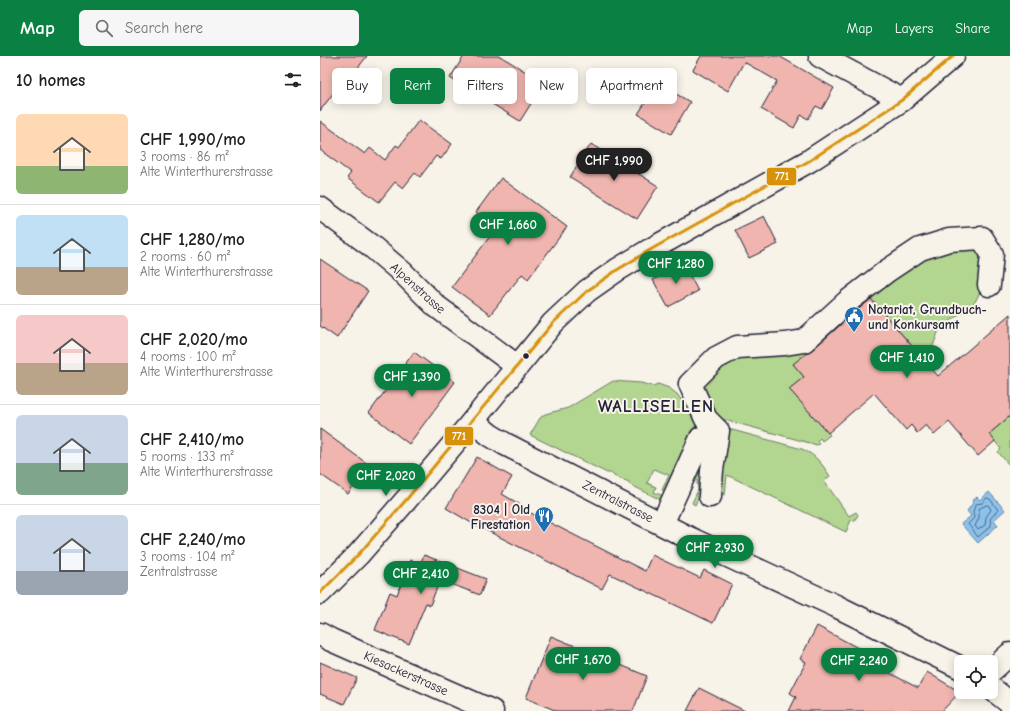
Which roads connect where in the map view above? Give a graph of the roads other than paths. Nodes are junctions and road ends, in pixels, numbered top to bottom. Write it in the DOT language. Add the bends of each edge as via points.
graph roads {
  1 [pos="820,56"];
  2 [pos="953,56"];
  3 [pos="902,100"];
  4 [pos="320,208"];
  5 [pos="989,285"];
  6 [pos="517,366"];
  7 [pos="473,421"];
  8 [pos="701,438"];
  9 [pos="710,496"];
  10 [pos="662,524"];
  11 [pos="320,593"];
  12 [pos="320,634"];
  13 [pos="1010,654"];
  14 [pos="954,665"];
  15 [pos="998,665"];
  16 [pos="998,694"];
  17 [pos="1010,703"];
  18 [pos="492,711"];
  1 -- 3 [label="street"];
  2 -- 3 [label="street"];
  3 -- 6 [label="street" via="809,161 611,274 587,291 553,323"];
  4 -- 6 [label="street, Alpenstrasse" via="370,245 436,306"];
  5 -- 9 [label="street" via="992,254 982,238 949,240 920,249 887,271 847,302 804,341 737,347 716,358 690,384 706,419 718,431"];
  6 -- 7 [label="street"];
  7 -- 10 [label="street, Zentralstrasse" via="505,444"];
  7 -- 11 [label="street" via="358,555"];
  8 -- 10 [label="street"];
  10 -- 14 [label="street, Zentralstrasse"];
  12 -- 18 [label="street, Kiesackerstrasse"];
  13 -- 15 [label="street"];
  16 -- 17 [label="street"];
}
